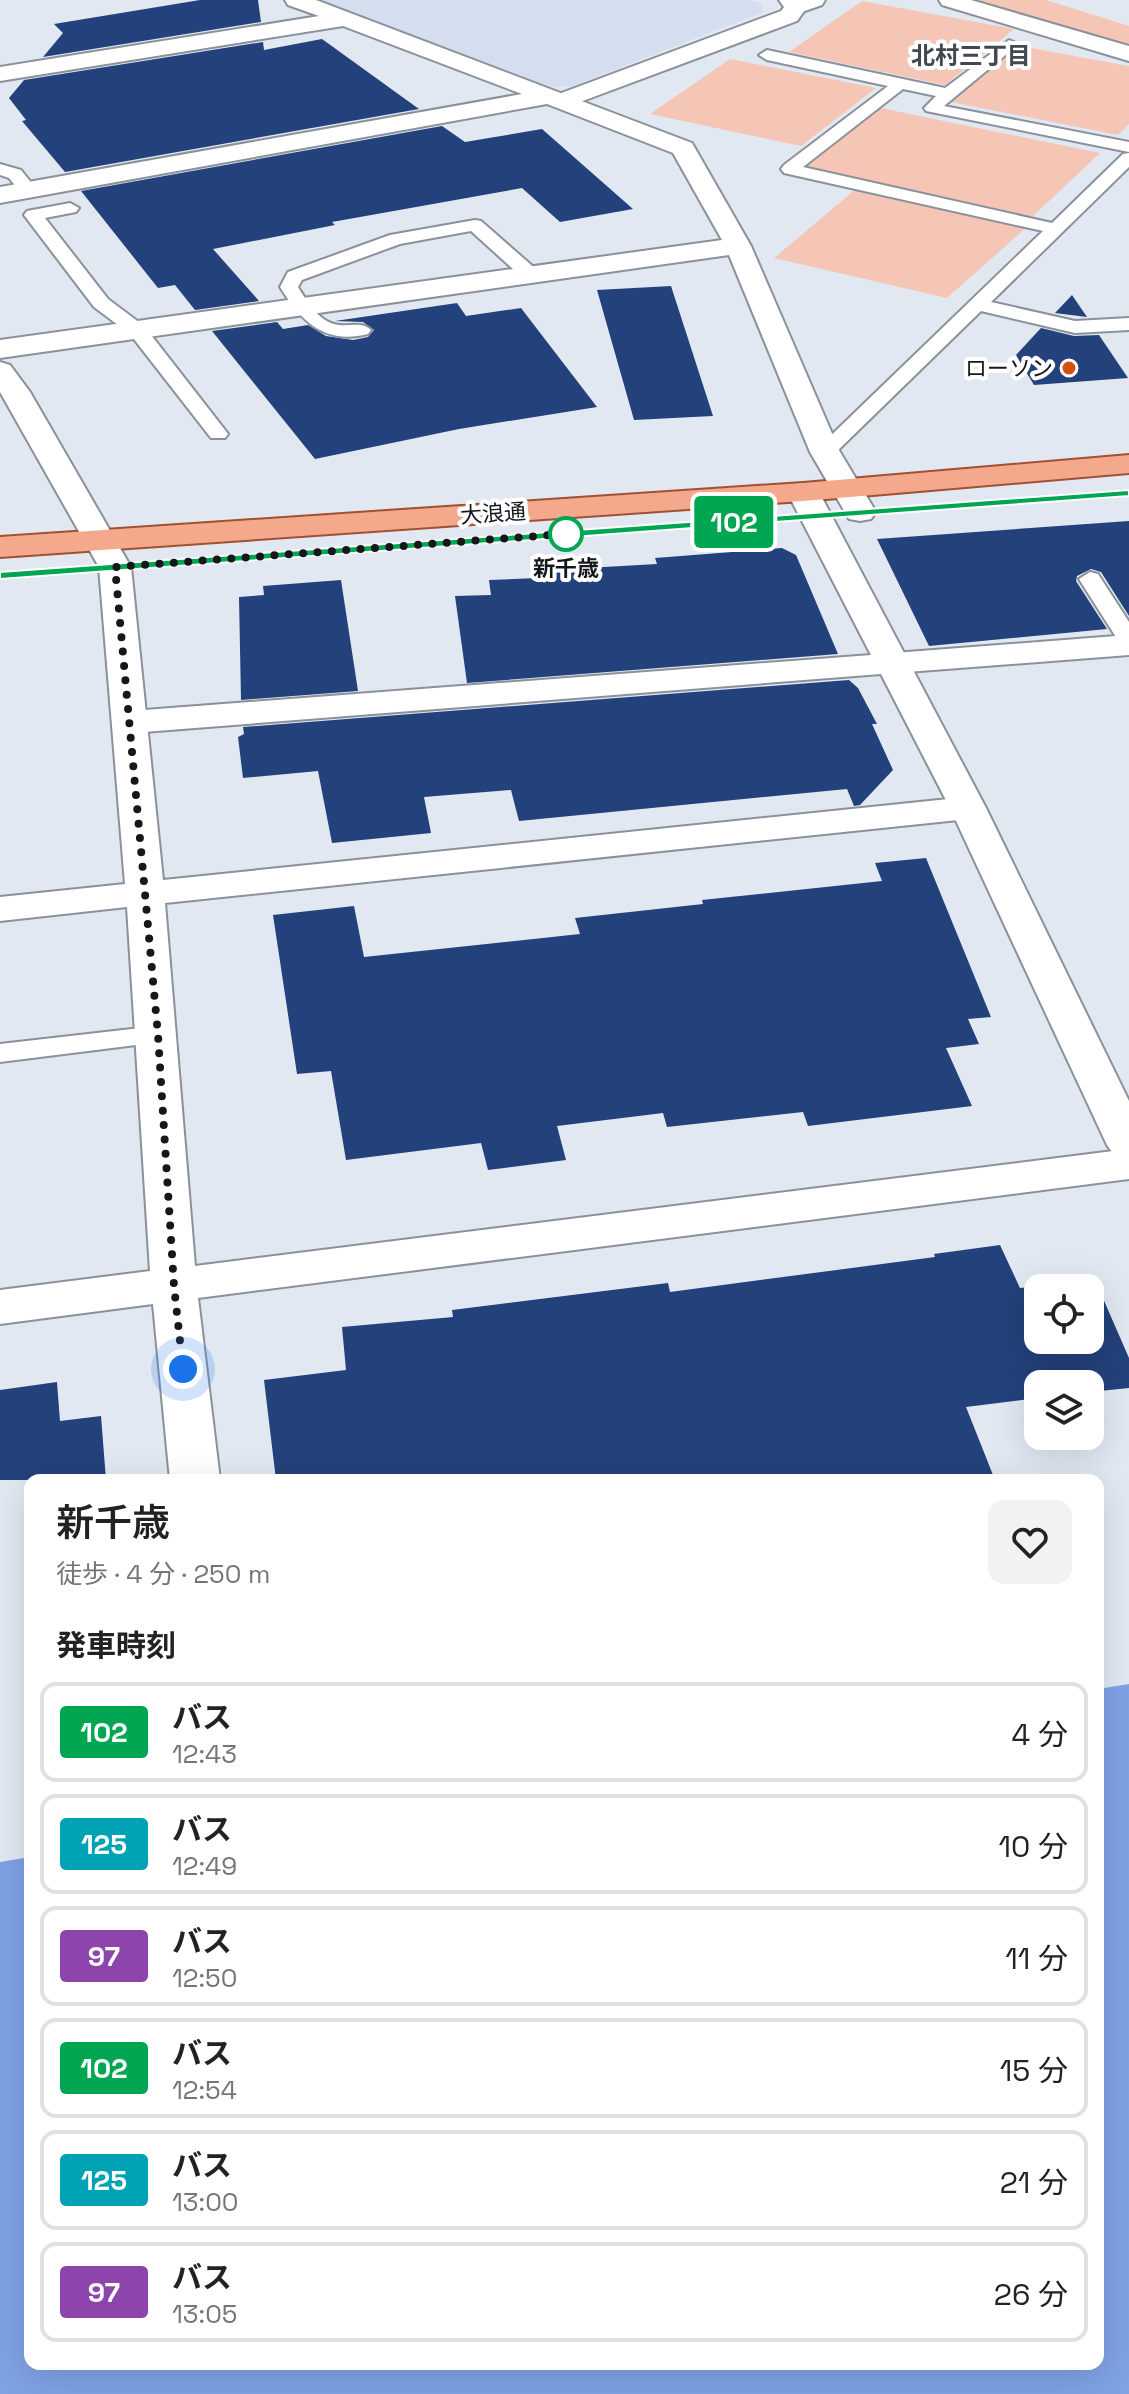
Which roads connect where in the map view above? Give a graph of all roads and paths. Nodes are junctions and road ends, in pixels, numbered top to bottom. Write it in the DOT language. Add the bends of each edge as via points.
graph roads {
  1 [pos="296,0"];
  2 [pos="950,0"];
  3 [pos="800,2"];
  4 [pos="346,19"];
  5 [pos="1009,45"];
  6 [pos="1129,54"];
  7 [pos="767,55"];
  8 [pos="0,74"];
  9 [pos="900,84"];
  10 [pos="948,94"];
  11 [pos="559,98"];
  12 [pos="1129,147"];
  13 [pos="1129,158"];
  14 [pos="0,169"];
  15 [pos="28,190"];
  16 [pos="0,195"];
  17 [pos="70,208"];
  18 [pos="1057,229"];
  19 [pos="738,246"];
  20 [pos="531,275"];
  21 [pos="979,305"];
  22 [pos="302,307"];
  23 [pos="1129,324"];
  24 [pos="137,330"];
  25 [pos="361,330"];
  26 [pos="0,349"];
  27 [pos="5,386"];
  28 [pos="218,434"];
  29 [pos="825,452"];
  30 [pos="1129,464"];
  31 [pos="1129,493"];
  32 [pos="853,500"];
  33 [pos="810,504"];
  34 [pos="0,547"];
  35 [pos="107,554"];
  36 [pos="0,575"];
  37 [pos="1090,579"];
  38 [pos="1129,642"];
  39 [pos="894,663"];
  40 [pos="131,722"];
  41 [pos="968,808"];
  42 [pos="143,894"];
  43 [pos="0,909"];
  44 [pos="158,1035"];
  45 [pos="0,1053"];
  46 [pos="1129,1145"];
  47 [pos="1129,1164"];
  48 [pos="174,1286"];
  49 [pos="0,1307"];
  50 [pos="194,1474"];
  1 -- 4 [label="street"];
  2 -- 6 [label="street" via="989,16"];
  3 -- 11 [label="street" via="789,16"];
  4 -- 8 [label="street"];
  4 -- 11 [label="street"];
  5 -- 10 [label="lane"];
  7 -- 9 [label="lane"];
  9 -- 10 [label="lane"];
  9 -- 18 [label="lane" via="790,169"];
  10 -- 12 [label="lane" via="932,108"];
  11 -- 15 [label="street"];
  11 -- 19 [label="street" via="683,148"];
  13 -- 18 [label="lane"];
  14 -- 15 [label="lane" via="15,174"];
  15 -- 16 [label="street"];
  17 -- 24 [label="lane" via="33,215 101,303"];
  18 -- 21 [label="lane"];
  19 -- 20 [label="street"];
  19 -- 29 [label="street"];
  20 -- 22 [label="street"];
  20 -- 22 [label="lane" via="475,225 396,239 295,276 289,287"];
  21 -- 23 [label="lane" via="1075,327"];
  21 -- 29 [label="lane"];
  22 -- 24 [label="street"];
  22 -- 25 [label="lane" via="312,320 333,331"];
  24 -- 26 [label="street"];
  24 -- 28 [label="lane"];
  27 -- 35 [label="street"];
  29 -- 32 [label="street"];
  30 -- 32 [label="main road, 大浪通"];
  31 -- 32 [label="main road, 大浪通"];
  32 -- 33 [label="main road, 大浪通"];
  33 -- 35 [label="main road, 大浪通"];
  33 -- 39 [label="street"];
  34 -- 35 [label="main road, 大浪通"];
  35 -- 36 [label="main road, 大浪通"];
  35 -- 40 [label="street"];
  37 -- 38 [label="lane"];
  38 -- 39 [label="street"];
  39 -- 40 [label="street"];
  39 -- 41 [label="street"];
  40 -- 42 [label="street"];
  41 -- 42 [label="street"];
  41 -- 46 [label="street"];
  42 -- 43 [label="street"];
  42 -- 44 [label="street"];
  44 -- 45 [label="lane"];
  44 -- 48 [label="street"];
  47 -- 48 [label="street"];
  48 -- 49 [label="street"];
  48 -- 50 [label="street"];
}
